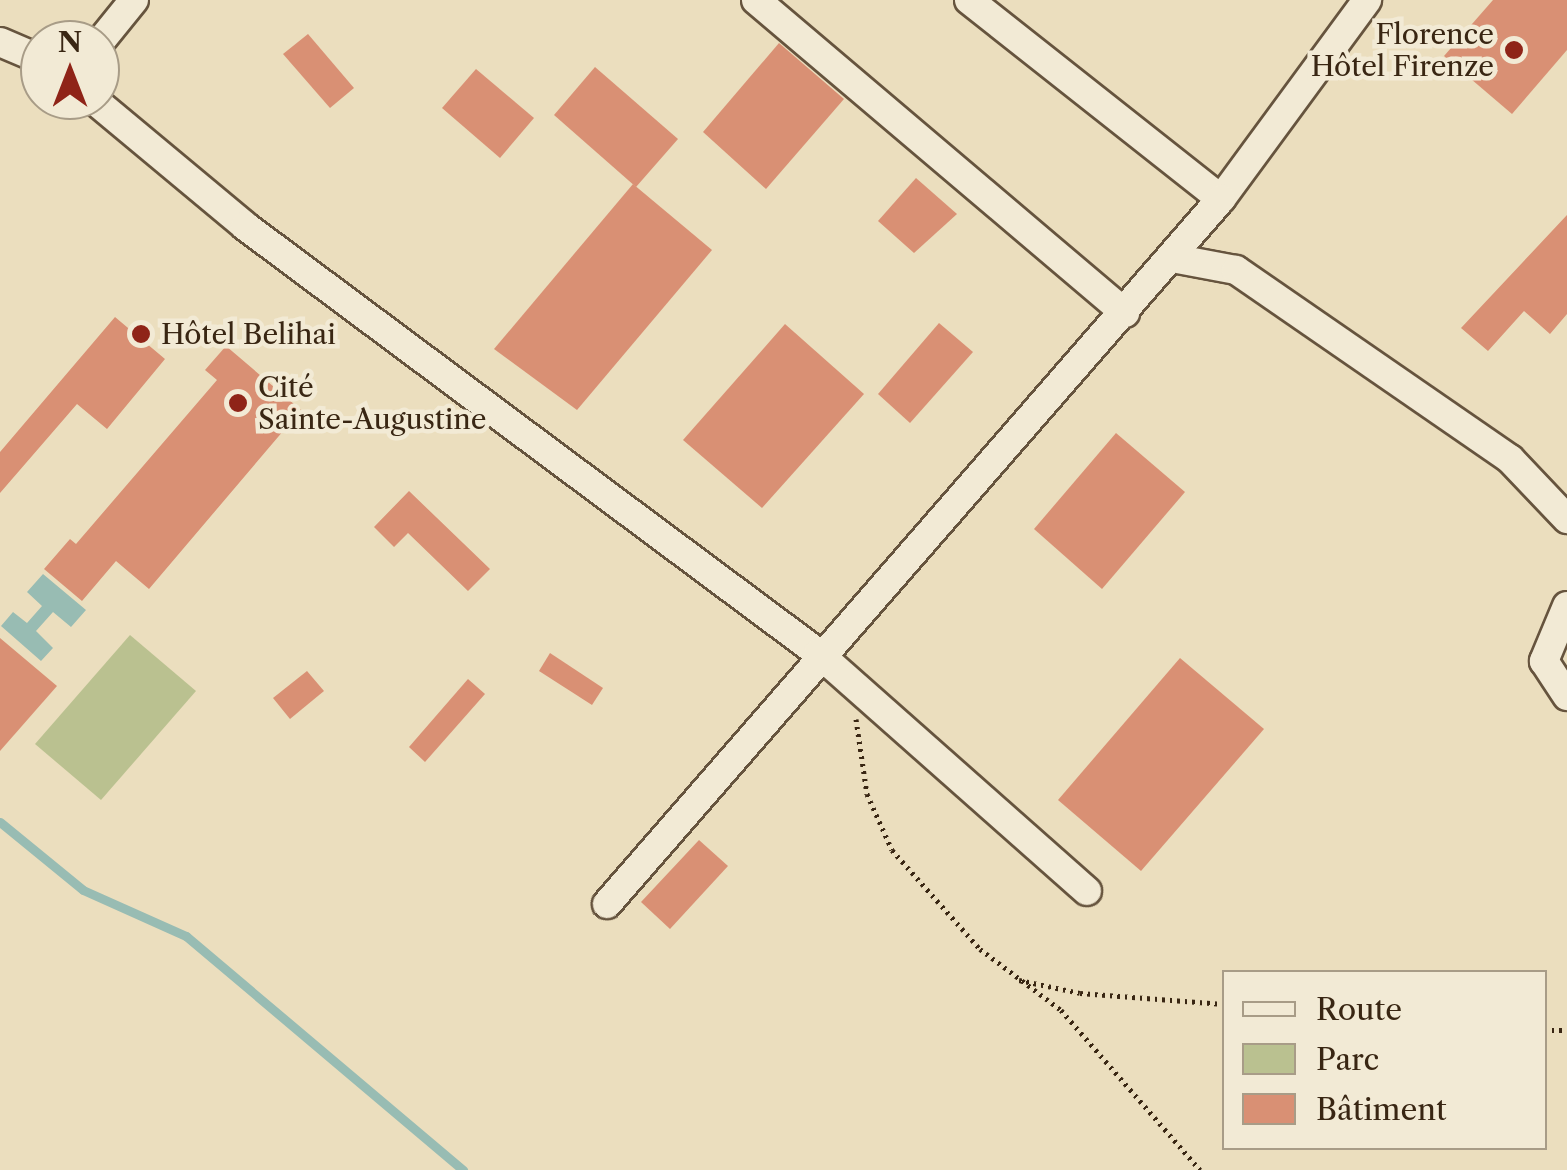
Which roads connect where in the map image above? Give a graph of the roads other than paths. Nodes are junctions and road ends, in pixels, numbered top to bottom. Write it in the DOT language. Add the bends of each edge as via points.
graph roads {
  1 [pos="134,0"];
  2 [pos="756,0"];
  3 [pos="969,0"];
  4 [pos="1367,0"];
  5 [pos="118,20"];
  6 [pos="118,120"];
  7 [pos="1221,199"];
  8 [pos="1172,258"];
  9 [pos="1125,312"];
  10 [pos="1567,519"];
  11 [pos="1567,606"];
  12 [pos="818,653"];
  13 [pos="1567,696"];
  14 [pos="1088,891"];
  15 [pos="606,904"];
  1 -- 5 [label="street"];
  2 -- 9 [label="street"];
  3 -- 7 [label="street"];
  4 -- 7 [label="street"];
  6 -- 12 [label="street" via="245,226"];
  7 -- 8 [label="street"];
  8 -- 9 [label="street"];
  8 -- 10 [label="street" via="1236,270 1510,459"];
  9 -- 12 [label="street"];
  11 -- 13 [label="street" via="1544,660"];
  12 -- 14 [label="street"];
  12 -- 15 [label="street"];
}
